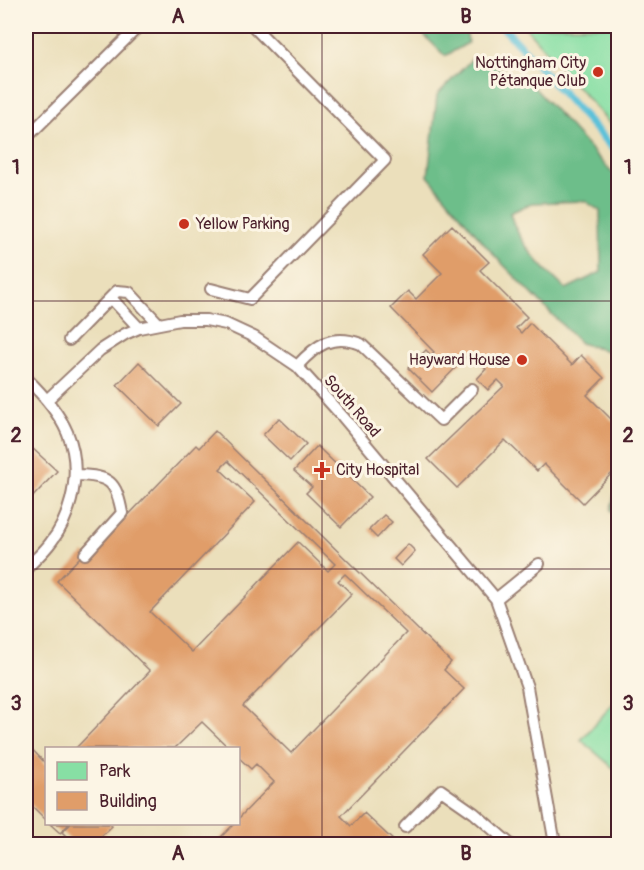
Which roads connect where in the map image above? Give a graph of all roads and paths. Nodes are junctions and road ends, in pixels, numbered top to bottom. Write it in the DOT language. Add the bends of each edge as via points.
graph roads {
  1 [pos="139,26"];
  2 [pos="253,26"];
  3 [pos="26,138"];
  4 [pos="211,289"];
  5 [pos="111,298"];
  6 [pos="158,323"];
  7 [pos="139,328"];
  8 [pos="69,340"];
  9 [pos="297,366"];
  10 [pos="26,378"];
  11 [pos="472,389"];
  12 [pos="48,399"];
  13 [pos="77,475"];
  14 [pos="85,554"];
  15 [pos="538,564"];
  16 [pos="26,569"];
  17 [pos="496,599"];
  18 [pos="405,827"];
  19 [pos="510,844"];
  20 [pos="555,844"];
  1 -- 3 [label="lane"];
  2 -- 4 [label="lane" via="385,160 250,299"];
  5 -- 6 [label="lane" via="117,291 129,292"];
  5 -- 7 [label="lane"];
  5 -- 8 [label="lane"];
  6 -- 7 [label="lane, South Road"];
  6 -- 9 [label="lane, South Road" via="206,320 226,324 254,337"];
  7 -- 12 [label="lane, South Road" via="100,350"];
  9 -- 11 [label="lane" via="318,347 345,338 361,344 441,420"];
  9 -- 17 [label="lane, South Road"];
  10 -- 12 [label="lane"];
  12 -- 13 [label="lane" via="63,421 74,451"];
  13 -- 14 [label="lane" via="109,480 119,495 122,513"];
  13 -- 16 [label="lane" via="52,542"];
  15 -- 17 [label="lane"];
  17 -- 20 [label="lane, South Road" via="527,687"];
  18 -- 19 [label="lane" via="441,790"];
}
